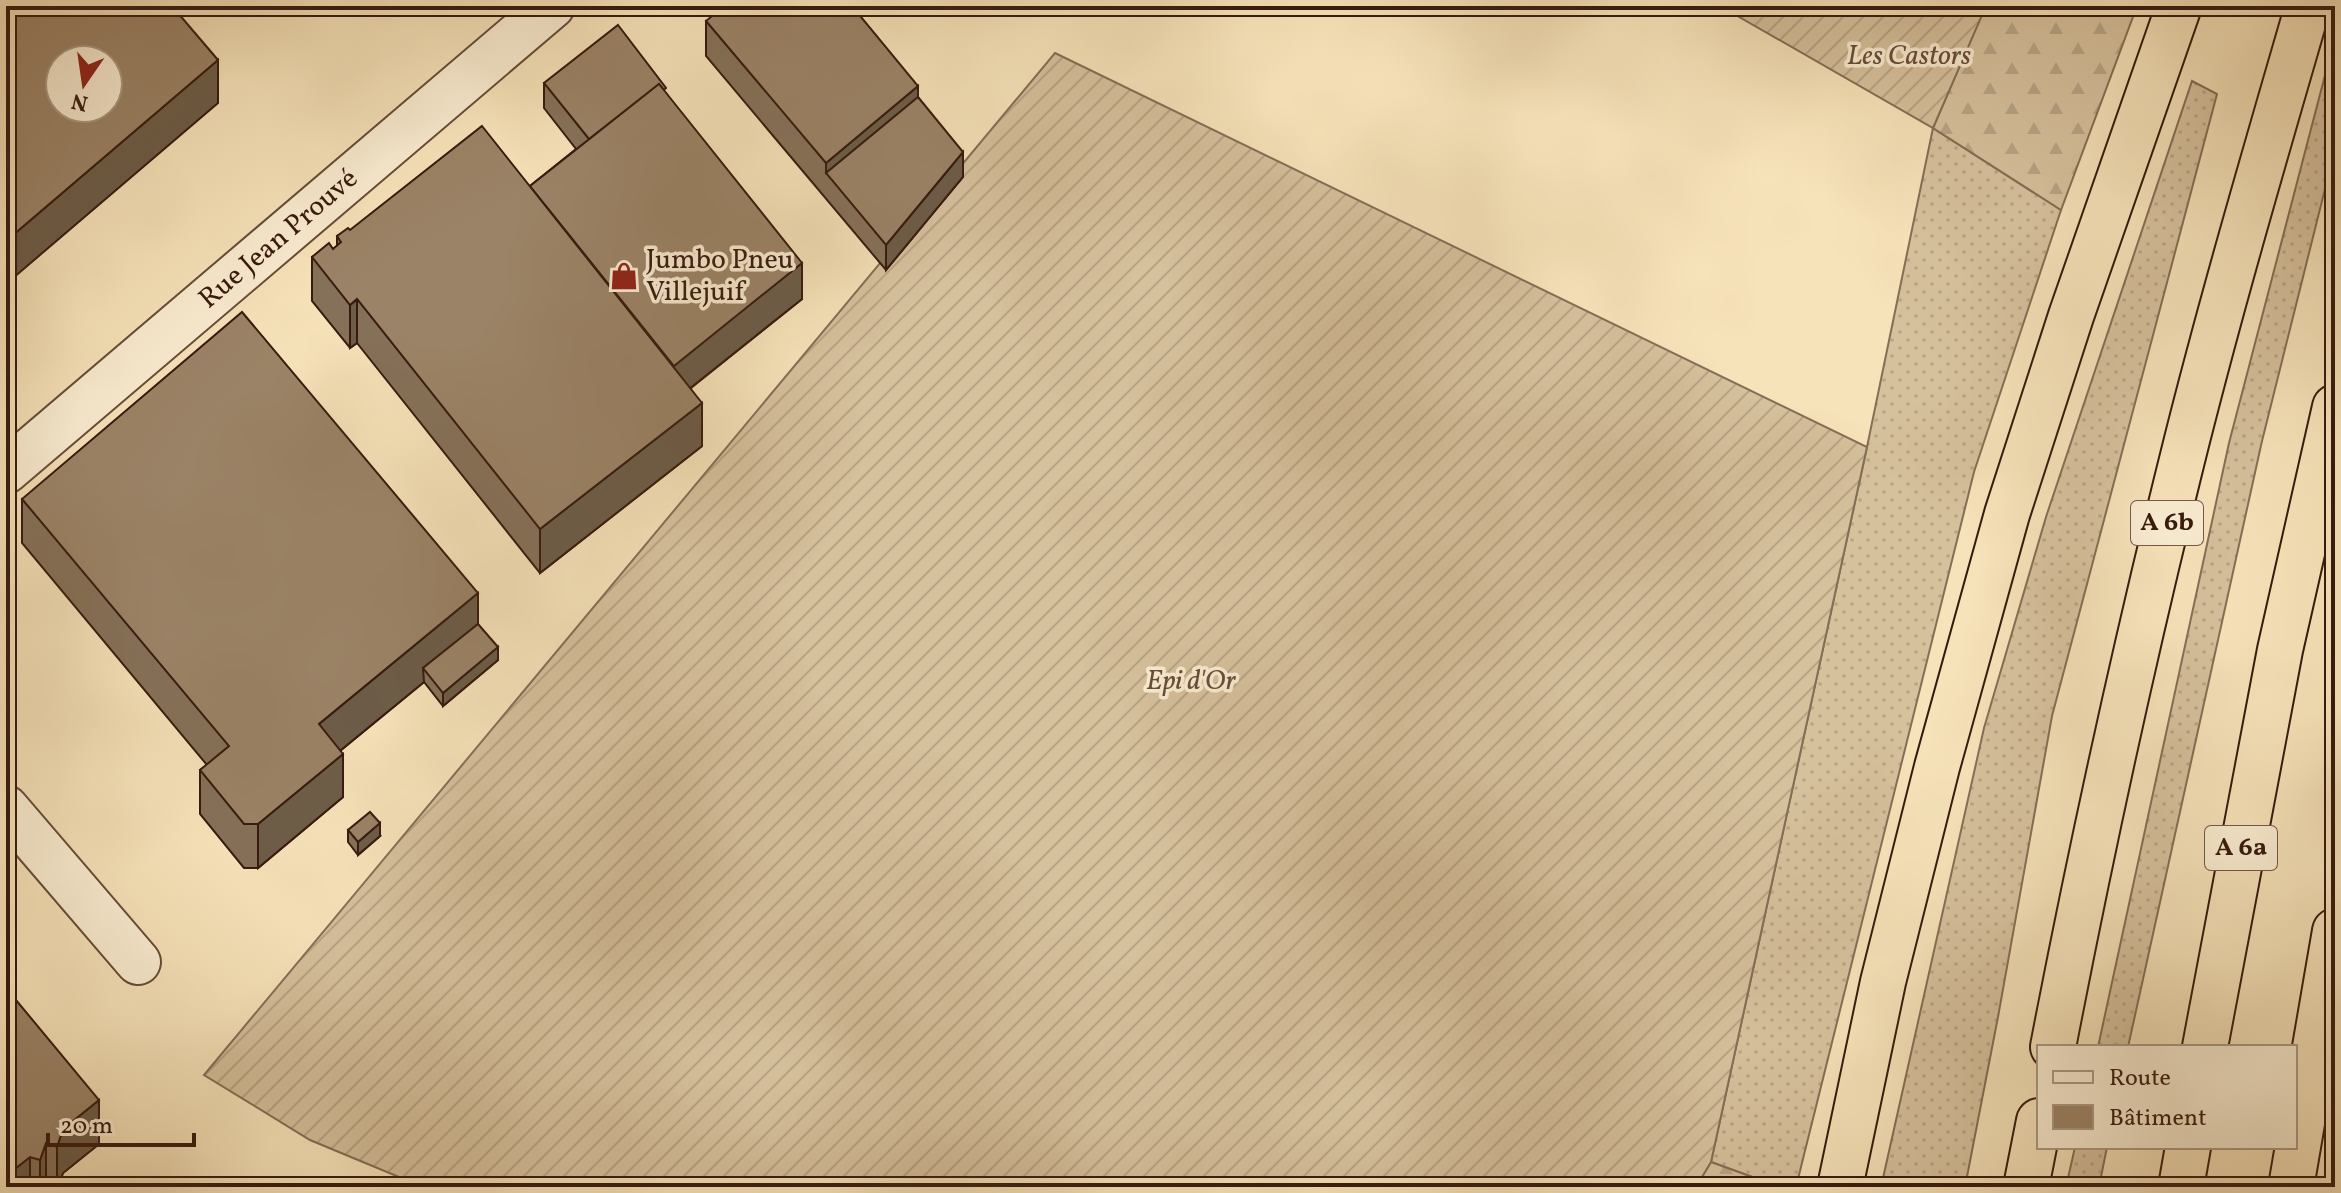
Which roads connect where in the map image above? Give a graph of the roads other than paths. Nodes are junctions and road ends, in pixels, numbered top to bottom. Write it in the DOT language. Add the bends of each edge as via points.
graph roads {
  1 [pos="552,6"];
  2 [pos="2179,6"];
  3 [pos="2308,6"];
  4 [pos="2335,407"];
  5 [pos="6,471"];
  6 [pos="6,808"];
  7 [pos="2335,931"];
  8 [pos="138,962"];
  9 [pos="2053,1045"];
  10 [pos="2205,1045"];
  11 [pos="2037,1131"];
  12 [pos="2188,1149"];
  13 [pos="1840,1187"];
  14 [pos="2026,1187"];
  15 [pos="2181,1187"];
  16 [pos="2291,1187"];
  1 -- 5 [label="street, Rue Jean Prouvé"];
  2 -- 13 [label="highway" via="2007,514 1887,967"];
  3 -- 9 [label="highway, A 6b" via="2187,440 2084,886"];
  4 -- 10 [label="highway, A 6a" via="2280,650"];
  6 -- 8 [label="street"];
  7 -- 16 [label="highway"];
  11 -- 14 [label="highway"];
  12 -- 15 [label="highway"];
}
